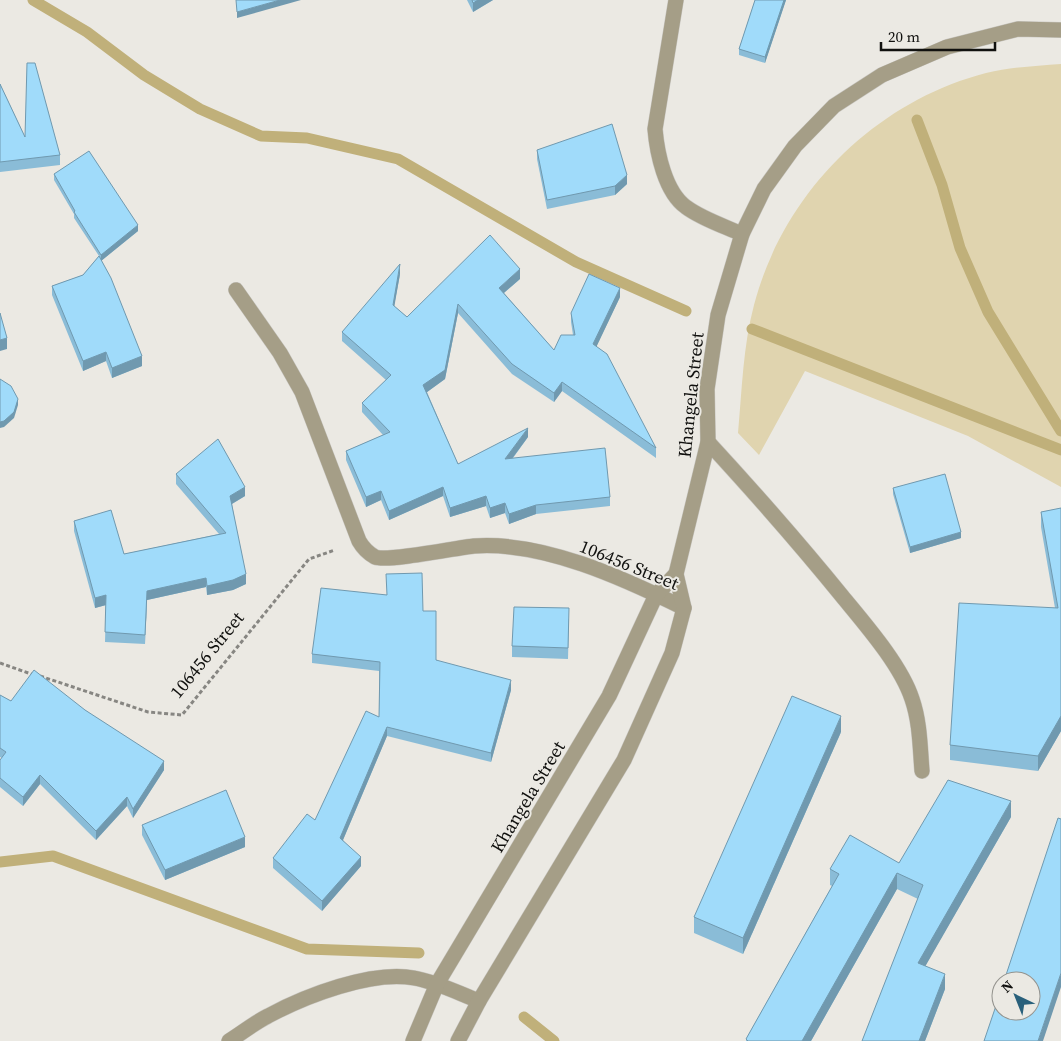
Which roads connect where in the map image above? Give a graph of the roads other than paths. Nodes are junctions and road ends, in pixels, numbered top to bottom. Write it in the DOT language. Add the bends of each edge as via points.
graph roads {
  1 [pos="676,0"];
  2 [pos="1061,30"];
  3 [pos="742,234"];
  4 [pos="236,290"];
  5 [pos="708,442"];
  6 [pos="676,574"];
  7 [pos="656,594"];
  8 [pos="684,608"];
  9 [pos="922,771"];
  10 [pos="437,984"];
  11 [pos="479,1001"];
  12 [pos="229,1041"];
  13 [pos="413,1041"];
  14 [pos="458,1041"];
  1 -- 3 [label="street" via="655,129 660,156 668,181 685,207"];
  2 -- 3 [label="street, Khangela Street" via="1018,29 947,47 882,75 834,106 795,146 764,189"];
  3 -- 5 [label="street, Khangela Street" via="718,315 707,389"];
  4 -- 7 [label="street, 106456 Street" via="280,353 302,392 365,550 377,557 392,558 474,546 509,547 571,561"];
  5 -- 6 [label="street, Khangela Street"];
  5 -- 9 [label="street" via="767,506 865,624 892,662 912,699 919,731"];
  6 -- 7 [label="street, Khangela Street"];
  6 -- 8 [label="street, Khangela Street"];
  7 -- 8 [label="street, 106456 Street"];
  7 -- 10 [label="street, Khangela Street" via="609,696"];
  8 -- 11 [label="street, Khangela Street" via="672,653 624,760"];
  10 -- 11 [label="street"];
  10 -- 12 [label="street" via="390,977 352,984 268,1016"];
  10 -- 13 [label="street, Khangela Street"];
  11 -- 14 [label="street, Khangela Street"];
}
